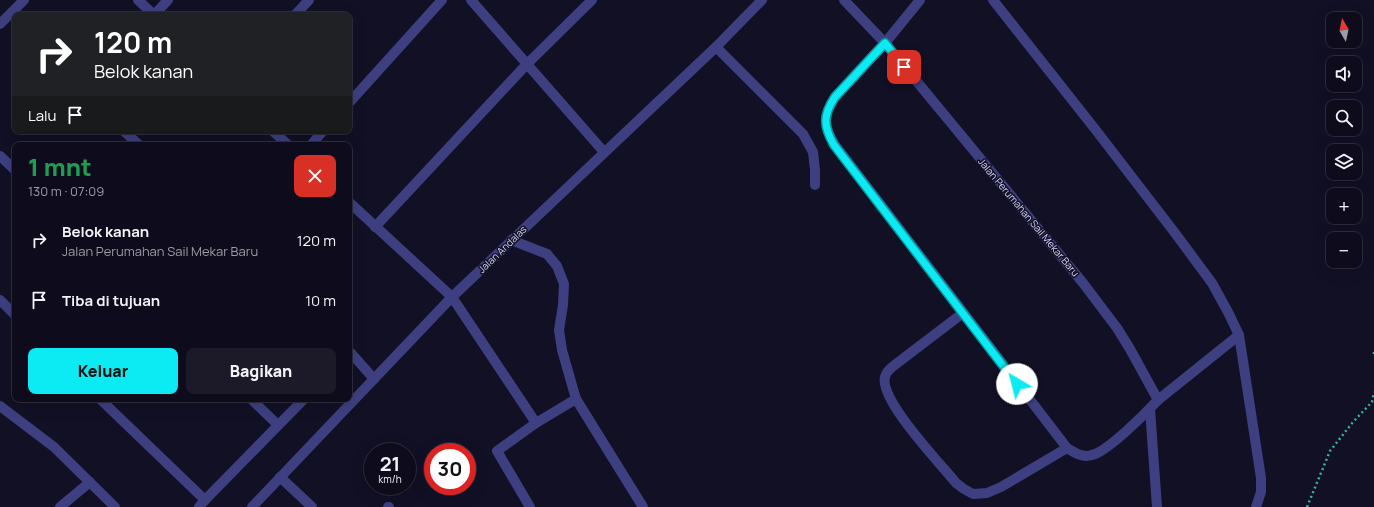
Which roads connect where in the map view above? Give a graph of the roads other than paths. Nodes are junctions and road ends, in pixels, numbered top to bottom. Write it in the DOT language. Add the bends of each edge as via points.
graph roads {
  1 [pos="24,0"];
  2 [pos="138,0"];
  3 [pos="168,0"];
  4 [pos="309,0"];
  5 [pos="442,0"];
  6 [pos="471,0"];
  7 [pos="592,0"];
  8 [pos="762,0"];
  9 [pos="844,0"];
  10 [pos="920,0"];
  11 [pos="993,0"];
  12 [pos="15,12"];
  13 [pos="151,12"];
  14 [pos="157,12"];
  15 [pos="298,12"];
  16 [pos="885,43"];
  17 [pos="716,47"];
  18 [pos="526,65"];
  19 [pos="352,100"];
  20 [pos="127,134"];
  21 [pos="276,134"];
  22 [pos="320,134"];
  23 [pos="136,142"];
  24 [pos="285,142"];
  25 [pos="314,142"];
  26 [pos="604,152"];
  27 [pos="0,156"];
  28 [pos="12,167"];
  29 [pos="815,185"];
  30 [pos="352,205"];
  31 [pos="375,227"];
  32 [pos="511,240"];
  33 [pos="452,297"];
  34 [pos="0,300"];
  35 [pos="12,312"];
  36 [pos="963,313"];
  37 [pos="1239,335"];
  38 [pos="352,355"];
  39 [pos="374,379"];
  40 [pos="576,399"];
  41 [pos="1158,400"];
  42 [pos="103,402"];
  43 [pos="254,402"];
  44 [pos="301,402"];
  45 [pos="352,402"];
  46 [pos="352,402"];
  47 [pos="0,406"];
  48 [pos="1150,409"];
  49 [pos="536,423"];
  50 [pos="278,425"];
  51 [pos="1067,448"];
  52 [pos="280,477"];
  53 [pos="90,482"];
  54 [pos="202,503"];
  55 [pos="60,507"];
  56 [pos="115,507"];
  57 [pos="252,507"];
  58 [pos="312,507"];
  59 [pos="530,507"];
  60 [pos="643,507"];
  61 [pos="1157,507"];
  62 [pos="1256,507"];
  1 -- 12 [label="street"];
  2 -- 13 [label="street"];
  3 -- 14 [label="street"];
  4 -- 15 [label="street"];
  5 -- 19 [label="street"];
  6 -- 18 [label="street"];
  7 -- 18 [label="street"];
  8 -- 17 [label="street, Jalan Andalas"];
  9 -- 16 [label="street, Jalan Perumahan Sail Mekar Baru"];
  10 -- 16 [label="street"];
  11 -- 37 [label="street" via="1175,232 1212,283"];
  16 -- 36 [label="street" via="835,97 827,112 826,126 834,145"];
  16 -- 41 [label="street, Jalan Perumahan Sail Mekar Baru" via="1083,283 1127,344"];
  17 -- 26 [label="street, Jalan Andalas"];
  17 -- 29 [label="street" via="803,134 813,152"];
  18 -- 26 [label="street"];
  18 -- 31 [label="street"];
  20 -- 23 [label="street"];
  21 -- 24 [label="street"];
  22 -- 25 [label="street"];
  26 -- 32 [label="street, Jalan Andalas"];
  27 -- 28 [label="street"];
  30 -- 31 [label="street"];
  31 -- 33 [label="street"];
  32 -- 33 [label="street, Jalan Andalas"];
  32 -- 40 [label="street" via="547,254 557,266 564,284 559,330"];
  33 -- 39 [label="street, Jalan Andalas"];
  33 -- 49 [label="street"];
  34 -- 35 [label="street"];
  36 -- 51 [label="street"];
  36 -- 51 [label="street" via="886,373 886,390 898,413 956,483 973,494 987,493 1001,487"];
  37 -- 41 [label="street"];
  37 -- 62 [label="street" via="1261,478 1261,492"];
  38 -- 39 [label="street"];
  39 -- 46 [label="street, Jalan Andalas"];
  40 -- 49 [label="street"];
  40 -- 60 [label="street"];
  41 -- 48 [label="street"];
  42 -- 54 [label="street"];
  43 -- 50 [label="street"];
  44 -- 50 [label="street"];
  45 -- 52 [label="street, Jalan Andalas"];
  47 -- 53 [label="street" via="54,446"];
  48 -- 51 [label="street" via="1098,454 1085,456"];
  48 -- 61 [label="street"];
  49 -- 59 [label="street" via="497,451"];
  50 -- 54 [label="street"];
  52 -- 57 [label="street, Jalan Andalas"];
  52 -- 58 [label="street"];
  53 -- 55 [label="street"];
  53 -- 56 [label="street"];
}
